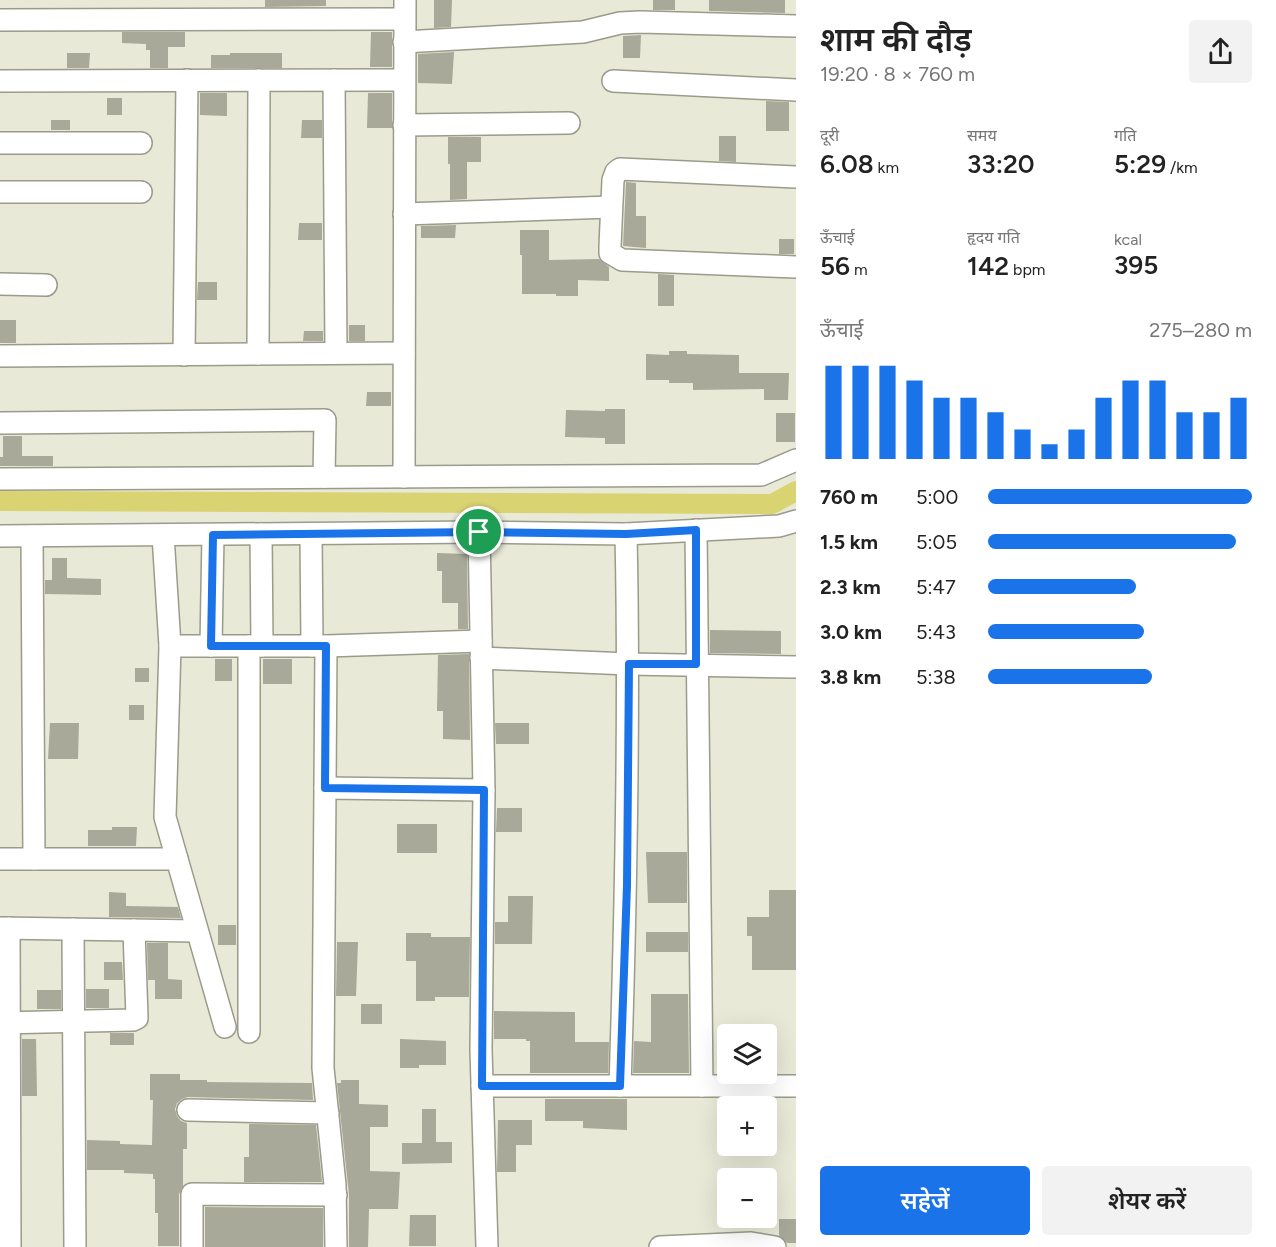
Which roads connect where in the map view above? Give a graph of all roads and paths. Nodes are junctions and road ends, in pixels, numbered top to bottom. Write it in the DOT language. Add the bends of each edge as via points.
graph roads {
  1 [pos="404,10"];
  2 [pos="0,20"];
  3 [pos="796,26"];
  4 [pos="404,42"];
  5 [pos="187,80"];
  6 [pos="260,80"];
  7 [pos="334,80"];
  8 [pos="404,80"];
  9 [pos="0,81"];
  10 [pos="613,81"];
  11 [pos="796,90"];
  12 [pos="569,123"];
  13 [pos="404,125"];
  14 [pos="0,143"];
  15 [pos="141,143"];
  16 [pos="796,177"];
  17 [pos="0,192"];
  18 [pos="141,192"];
  19 [pos="611,207"];
  20 [pos="404,214"];
  21 [pos="796,267"];
  22 [pos="0,284"];
  23 [pos="46,285"];
  24 [pos="336,353"];
  25 [pos="404,353"];
  26 [pos="258,354"];
  27 [pos="184,355"];
  28 [pos="0,356"];
  29 [pos="0,423"];
  30 [pos="796,460"];
  31 [pos="324,477"];
  32 [pos="404,477"];
  33 [pos="0,479"];
  34 [pos="796,521"];
  35 [pos="696,530"];
  36 [pos="479,532"];
  37 [pos="261,534"];
  38 [pos="311,534"];
  39 [pos="626,534"];
  40 [pos="163,535"];
  41 [pos="213,535"];
  42 [pos="0,536"];
  43 [pos="32,536"];
  44 [pos="170,646"];
  45 [pos="211,646"];
  46 [pos="256,646"];
  47 [pos="319,646"];
  48 [pos="481,650"];
  49 [pos="629,664"];
  50 [pos="696,664"];
  51 [pos="796,667"];
  52 [pos="325,788"];
  53 [pos="484,790"];
  54 [pos="0,859"];
  55 [pos="34,859"];
  56 [pos="177,859"];
  57 [pos="4,928"];
  58 [pos="72,929"];
  59 [pos="134,930"];
  60 [pos="197,931"];
  61 [pos="5,1023"];
  62 [pos="73,1023"];
  63 [pos="225,1027"];
  64 [pos="249,1032"];
  65 [pos="482,1086"];
  66 [pos="620,1086"];
  67 [pos="702,1086"];
  68 [pos="796,1086"];
  69 [pos="188,1110"];
  70 [pos="328,1113"];
  71 [pos="336,1195"];
  72 [pos="10,1247"];
  73 [pos="75,1247"];
  74 [pos="192,1247"];
  75 [pos="336,1247"];
  76 [pos="488,1247"];
  77 [pos="660,1247"];
  78 [pos="774,1247"];
  1 -- 2 [label="street"];
  1 -- 4 [label="street"];
  3 -- 4 [label="street" via="640,22 583,32"];
  4 -- 8 [label="street"];
  5 -- 6 [label="street"];
  5 -- 9 [label="street"];
  5 -- 27 [label="street"];
  6 -- 7 [label="street"];
  6 -- 26 [label="street"];
  7 -- 8 [label="street"];
  7 -- 24 [label="street"];
  8 -- 13 [label="street"];
  10 -- 11 [label="street"];
  12 -- 13 [label="street"];
  13 -- 20 [label="street"];
  14 -- 15 [label="street"];
  16 -- 19 [label="street" via="620,168 613,180"];
  17 -- 18 [label="street"];
  19 -- 20 [label="street"];
  19 -- 21 [label="street" via="610,253 622,260"];
  20 -- 25 [label="street"];
  22 -- 23 [label="street"];
  24 -- 25 [label="street"];
  24 -- 26 [label="street"];
  25 -- 32 [label="street"];
  26 -- 27 [label="street"];
  27 -- 28 [label="street"];
  29 -- 31 [label="street" via="325,420"];
  30 -- 32 [label="street" via="761,475"];
  31 -- 32 [label="street"];
  31 -- 33 [label="street"];
  34 -- 35 [label="street" via="779,526"];
  35 -- 39 [label="street"];
  35 -- 50 [label="street"];
  36 -- 38 [label="street"];
  36 -- 39 [label="street"];
  36 -- 48 [label="street"];
  37 -- 38 [label="street"];
  37 -- 41 [label="street"];
  37 -- 46 [label="street"];
  38 -- 47 [label="street"];
  39 -- 49 [label="street"];
  40 -- 41 [label="street"];
  40 -- 43 [label="street"];
  40 -- 44 [label="street"];
  41 -- 45 [label="street"];
  42 -- 43 [label="street"];
  43 -- 55 [label="street"];
  44 -- 45 [label="street"];
  44 -- 56 [label="street" via="165,817"];
  45 -- 46 [label="street"];
  46 -- 47 [label="street"];
  46 -- 64 [label="street"];
  47 -- 48 [label="street"];
  47 -- 52 [label="street"];
  48 -- 49 [label="street"];
  48 -- 53 [label="street"];
  49 -- 50 [label="street"];
  49 -- 66 [label="street"];
  50 -- 51 [label="street"];
  50 -- 67 [label="street"];
  52 -- 53 [label="street"];
  52 -- 70 [label="street" via="323,1068"];
  53 -- 65 [label="street"];
  54 -- 55 [label="street"];
  55 -- 56 [label="street"];
  56 -- 60 [label="street"];
  57 -- 58 [label="street"];
  57 -- 61 [label="street"];
  58 -- 59 [label="street"];
  58 -- 62 [label="street"];
  59 -- 60 [label="street"];
  59 -- 62 [label="street" via="137,1018"];
  60 -- 63 [label="street"];
  61 -- 62 [label="street"];
  61 -- 72 [label="street"];
  62 -- 73 [label="street"];
  65 -- 66 [label="street"];
  65 -- 76 [label="street"];
  66 -- 67 [label="street"];
  67 -- 68 [label="street"];
  69 -- 70 [label="street"];
  70 -- 71 [label="street"];
  71 -- 74 [label="street" via="192,1194"];
  71 -- 75 [label="street"];
  77 -- 78 [label="street" via="751,1243"];
}
